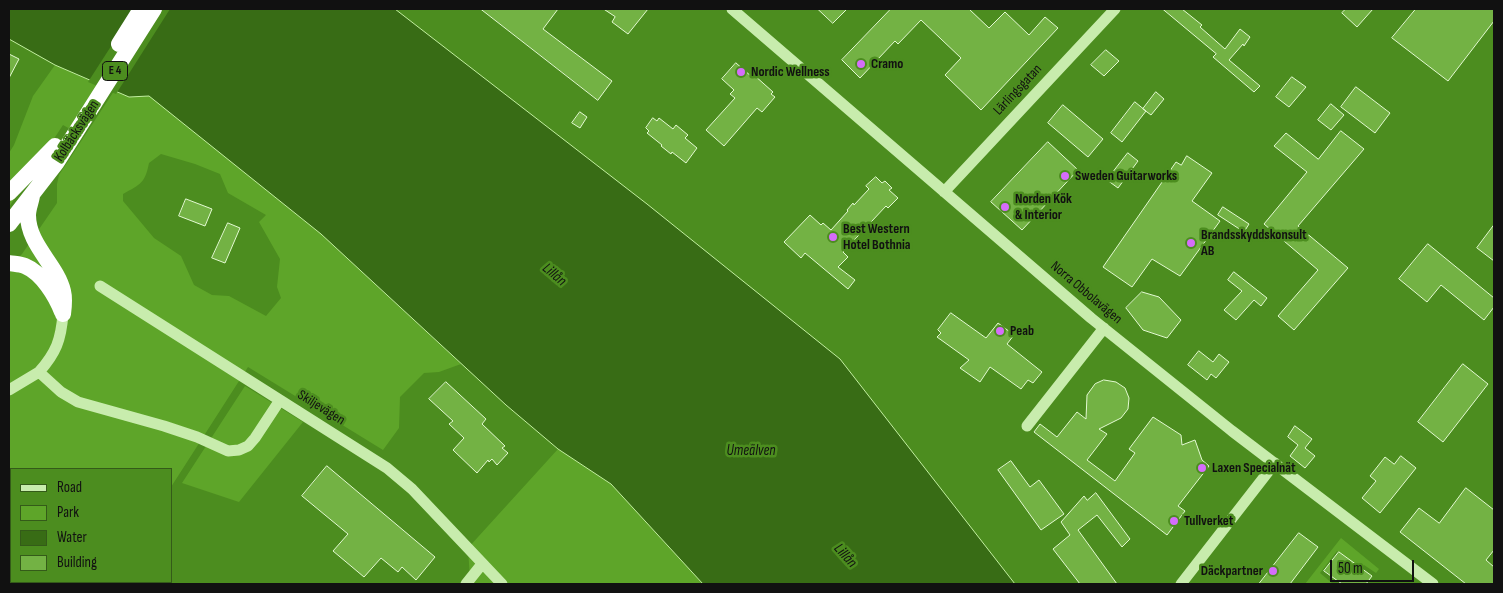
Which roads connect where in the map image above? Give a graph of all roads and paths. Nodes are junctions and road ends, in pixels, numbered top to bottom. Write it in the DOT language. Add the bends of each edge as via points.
graph roads {
  1 [pos="141,9"];
  2 [pos="154,9"];
  3 [pos="732,9"];
  4 [pos="1115,9"];
  5 [pos="72,130"];
  6 [pos="55,146"];
  7 [pos="33,192"];
  8 [pos="944,192"];
  9 [pos="9,193"];
  10 [pos="9,207"];
  11 [pos="9,224"];
  12 [pos="9,263"];
  13 [pos="100,286"];
  14 [pos="63,314"];
  15 [pos="1104,328"];
  16 [pos="39,372"];
  17 [pos="9,390"];
  18 [pos="280,400"];
  19 [pos="1027,426"];
  20 [pos="1275,463"];
  21 [pos="482,564"];
  22 [pos="466,584"];
  23 [pos="502,584"];
  24 [pos="1181,584"];
  25 [pos="1433,584"];
  1 -- 5 [label="highway, Kolbäcksvägen / E 4"];
  2 -- 5 [label="highway, Kolbäcksvägen / E 4"];
  3 -- 8 [label="street, Norra Obbolavägen"];
  4 -- 8 [label="street, Lärlingsgatan"];
  5 -- 6 [label="highway, Kolbäcksvägen / E 4"];
  5 -- 7 [label="highway, Kolbäcksvägen / E 4" via="57,162"];
  6 -- 9 [label="highway"];
  6 -- 10 [label="highway, Kolbäcksvägen / E 4"];
  7 -- 11 [label="highway, Kolbäcksvägen / E 4"];
  7 -- 14 [label="highway" via="28,215 37,247 63,289"];
  8 -- 15 [label="street, Norra Obbolavägen"];
  12 -- 14 [label="highway" via="25,266 38,275 58,301"];
  13 -- 18 [label="street, Skiljevägen"];
  14 -- 16 [label="street" via="58,344"];
  15 -- 19 [label="street"];
  15 -- 20 [label="street, Norra Obbolavägen"];
  16 -- 17 [label="street"];
  16 -- 18 [label="street" via="78,402 164,426 228,452 248,446"];
  18 -- 21 [label="street, Skiljevägen" via="387,468 412,489"];
  20 -- 24 [label="street"];
  20 -- 25 [label="street, Norra Obbolavägen"];
  21 -- 22 [label="street"];
  21 -- 23 [label="street, Skiljevägen"];
}
